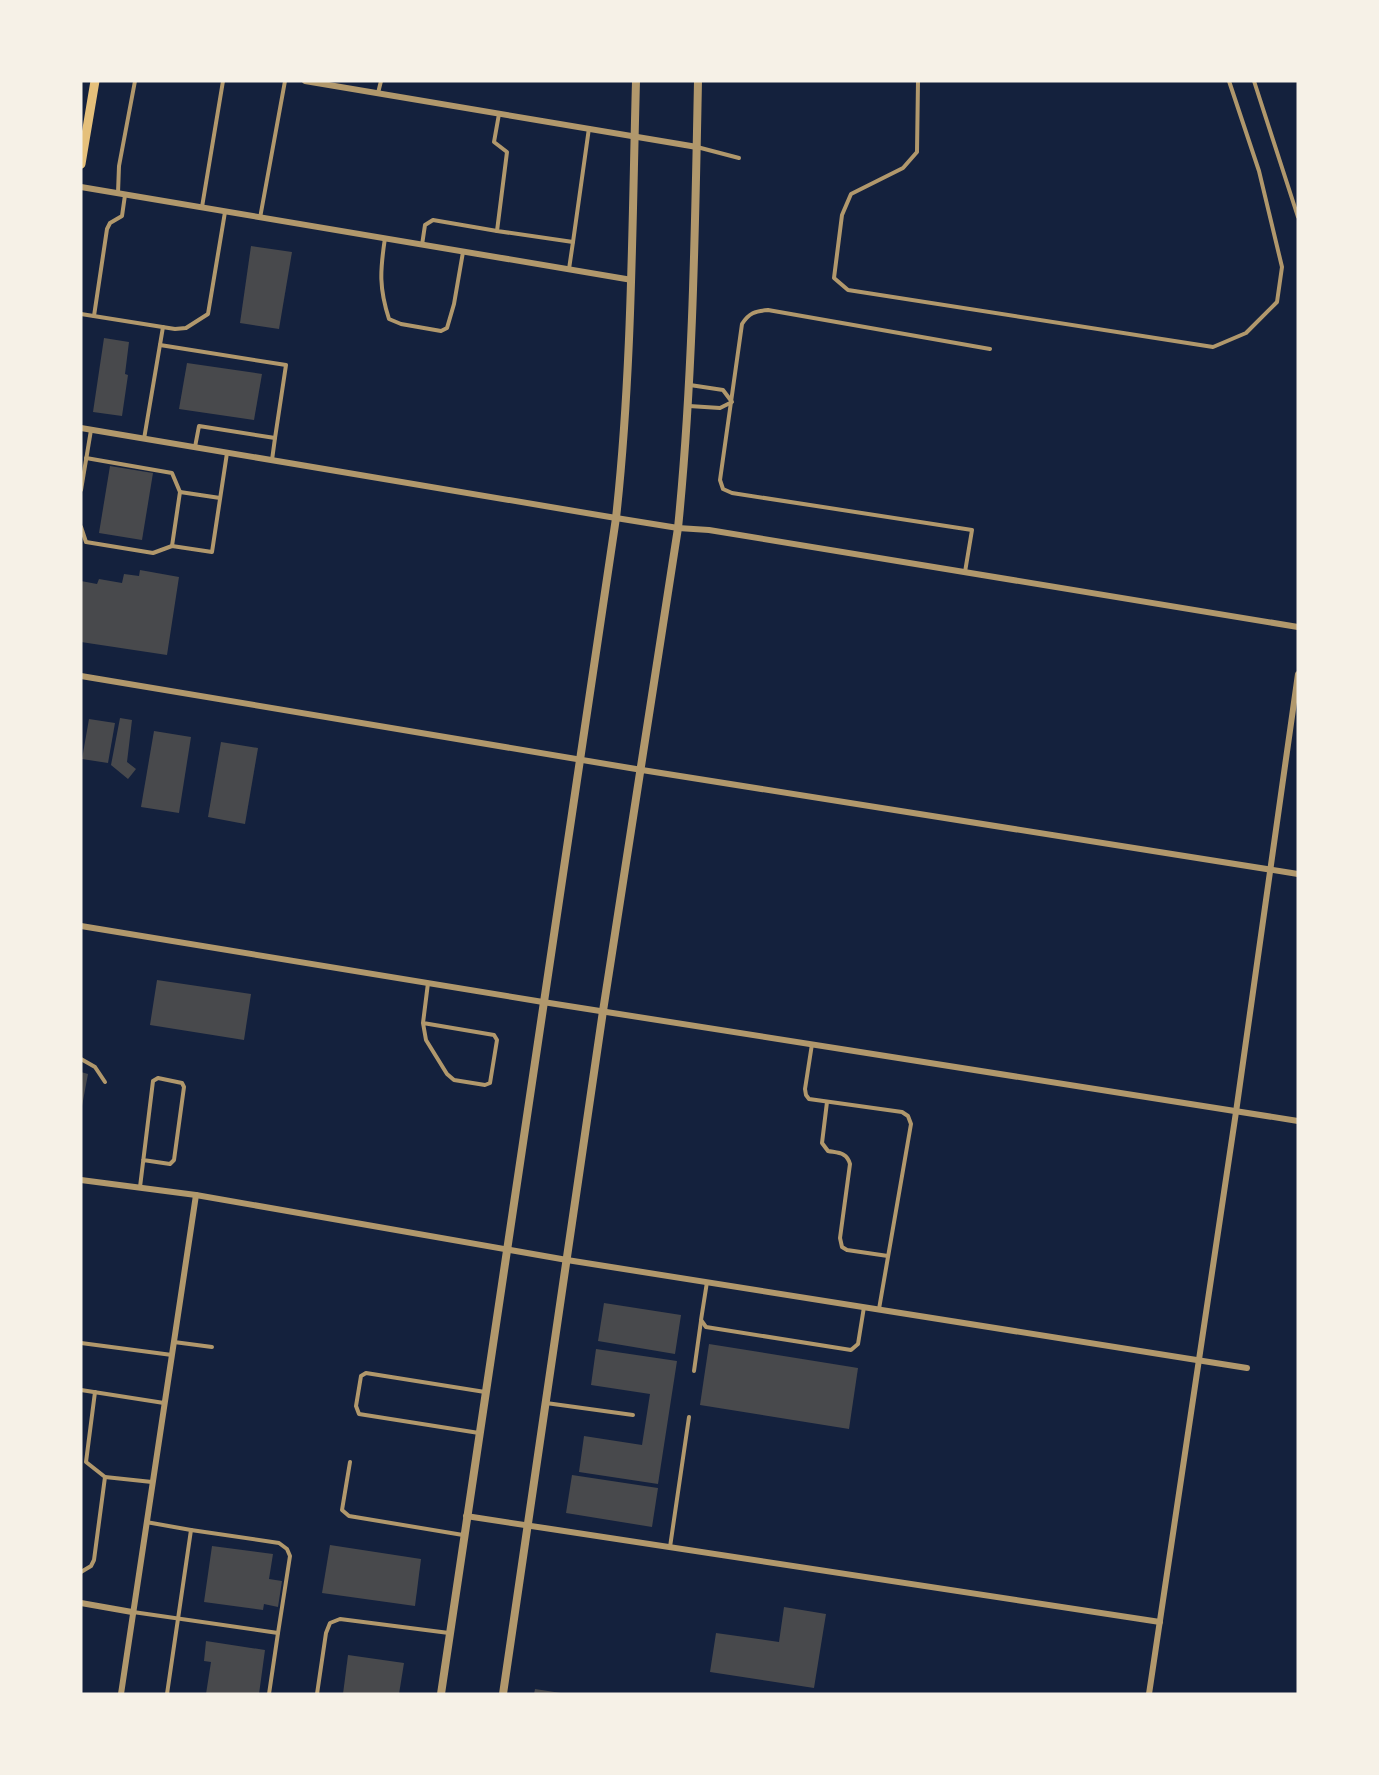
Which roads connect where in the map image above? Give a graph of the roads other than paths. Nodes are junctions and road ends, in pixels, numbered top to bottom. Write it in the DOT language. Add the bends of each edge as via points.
graph roads {
  1 [pos="95,81"];
  2 [pos="135,81"];
  3 [pos="223,81"];
  4 [pos="285,81"];
  5 [pos="305,81"];
  6 [pos="381,81"];
  7 [pos="636,81"];
  8 [pos="698,81"];
  9 [pos="918,81"];
  10 [pos="1229,81"];
  11 [pos="1254,81"];
  12 [pos="378,93"];
  13 [pos="499,113"];
  14 [pos="589,128"];
  15 [pos="634,136"];
  16 [pos="697,147"];
  17 [pos="739,158"];
  18 [pos="81,164"];
  19 [pos="81,187"];
  20 [pos="122,194"];
  21 [pos="202,208"];
  22 [pos="225,212"];
  23 [pos="1298,217"];
  24 [pos="260,218"];
  25 [pos="497,231"];
  26 [pos="385,238"];
  27 [pos="573,242"];
  28 [pos="422,245"];
  29 [pos="463,252"];
  30 [pos="569,270"];
  31 [pos="632,280"];
  32 [pos="81,315"];
  33 [pos="94,316"];
  34 [pos="163,327"];
  35 [pos="160,345"];
  36 [pos="990,349"];
  37 [pos="690,385"];
  38 [pos="732,402"];
  39 [pos="689,406"];
  40 [pos="81,428"];
  41 [pos="91,430"];
  42 [pos="275,438"];
  43 [pos="144,439"];
  44 [pos="195,447"];
  45 [pos="227,453"];
  46 [pos="86,458"];
  47 [pos="272,460"];
  48 [pos="81,490"];
  49 [pos="180,492"];
  50 [pos="220,498"];
  51 [pos="616,518"];
  52 [pos="81,527"];
  53 [pos="678,528"];
  54 [pos="172,546"];
  55 [pos="965,572"];
  56 [pos="1298,627"];
  57 [pos="1298,674"];
  58 [pos="81,676"];
  59 [pos="580,759"];
  60 [pos="642,770"];
  61 [pos="1270,870"];
  62 [pos="1298,874"];
  63 [pos="81,926"];
  64 [pos="428,983"];
  65 [pos="543,1002"];
  66 [pos="603,1011"];
  67 [pos="423,1023"];
  68 [pos="812,1044"];
  69 [pos="81,1059"];
  70 [pos="105,1082"];
  71 [pos="827,1102"];
  72 [pos="1236,1112"];
  73 [pos="1298,1121"];
  74 [pos="143,1160"];
  75 [pos="81,1180"];
  76 [pos="140,1188"];
  77 [pos="196,1196"];
  78 [pos="505,1249"];
  79 [pos="888,1256"];
  80 [pos="567,1260"];
  81 [pos="707,1282"];
  82 [pos="864,1307"];
  83 [pos="879,1310"];
  84 [pos="701,1320"];
  85 [pos="173,1342"];
  86 [pos="81,1343"];
  87 [pos="212,1347"];
  88 [pos="172,1355"];
  89 [pos="1198,1360"];
  90 [pos="1247,1368"];
  91 [pos="694,1371"];
  92 [pos="81,1390"];
  93 [pos="95,1392"];
  94 [pos="484,1392"];
  95 [pos="164,1403"];
  96 [pos="545,1403"];
  97 [pos="633,1415"];
  98 [pos="689,1417"];
  99 [pos="479,1433"];
  100 [pos="350,1462"];
  101 [pos="84,1463"];
  102 [pos="105,1477"];
  103 [pos="152,1482"];
  104 [pos="466,1516"];
  105 [pos="146,1522"];
  106 [pos="527,1526"];
  107 [pos="191,1530"];
  108 [pos="464,1535"];
  109 [pos="670,1547"];
  110 [pos="81,1572"];
  111 [pos="81,1603"];
  112 [pos="132,1612"];
  113 [pos="178,1618"];
  114 [pos="1160,1622"];
  115 [pos="278,1633"];
  116 [pos="450,1633"];
  117 [pos="121,1694"];
  118 [pos="167,1694"];
  119 [pos="269,1694"];
  120 [pos="317,1694"];
  121 [pos="441,1694"];
  122 [pos="503,1694"];
  123 [pos="1149,1694"];
  1 -- 18 [label="main road"];
  2 -- 20 [label="lane" via="119,166"];
  3 -- 21 [label="lane"];
  4 -- 24 [label="lane"];
  5 -- 12 [label="street"];
  6 -- 12 [label="lane"];
  7 -- 15 [label="street"];
  8 -- 16 [label="street"];
  9 -- 10 [label="lane" via="917,152 903,168 851,194 842,215 834,278 848,290 1213,347 1246,333 1277,302 1281,267 1259,171"];
  11 -- 23 [label="lane"];
  12 -- 13 [label="street"];
  13 -- 14 [label="street"];
  13 -- 25 [label="lane" via="494,142 507,152"];
  14 -- 15 [label="street"];
  14 -- 27 [label="lane"];
  15 -- 16 [label="street"];
  15 -- 31 [label="street"];
  16 -- 17 [label="lane"];
  16 -- 37 [label="street"];
  19 -- 20 [label="street"];
  20 -- 21 [label="street"];
  20 -- 33 [label="lane" via="122,216 107,229"];
  21 -- 22 [label="street"];
  22 -- 24 [label="street"];
  22 -- 34 [label="lane" via="208,314 186,328"];
  24 -- 26 [label="street"];
  25 -- 27 [label="lane"];
  25 -- 28 [label="lane" via="433,220 425,225"];
  26 -- 28 [label="street"];
  26 -- 29 [label="lane" via="380,271 383,296 389,319 401,324 441,331 447,328"];
  27 -- 30 [label="lane"];
  28 -- 29 [label="street"];
  29 -- 30 [label="street"];
  30 -- 31 [label="street"];
  31 -- 51 [label="street" via="627,406"];
  32 -- 33 [label="lane"];
  33 -- 34 [label="lane"];
  34 -- 35 [label="lane"];
  35 -- 42 [label="lane" via="286,364"];
  35 -- 43 [label="lane"];
  36 -- 38 [label="lane" via="768,310 754,311 742,324"];
  37 -- 38 [label="lane" via="723,390"];
  37 -- 39 [label="street"];
  38 -- 39 [label="lane" via="720,408"];
  38 -- 55 [label="lane" via="720,480 723,489 972,530"];
  39 -- 53 [label="street"];
  40 -- 41 [label="street"];
  41 -- 43 [label="street"];
  41 -- 46 [label="lane"];
  42 -- 44 [label="lane" via="199,426"];
  42 -- 47 [label="lane"];
  43 -- 44 [label="street"];
  44 -- 45 [label="street"];
  45 -- 47 [label="street"];
  45 -- 50 [label="lane"];
  46 -- 48 [label="lane"];
  46 -- 49 [label="lane" via="172,473"];
  47 -- 51 [label="street"];
  49 -- 50 [label="lane"];
  49 -- 54 [label="lane"];
  50 -- 54 [label="lane" via="212,552"];
  51 -- 53 [label="street"];
  51 -- 59 [label="street"];
  52 -- 54 [label="lane" via="86,542 153,553"];
  53 -- 55 [label="street"];
  53 -- 60 [label="street"];
  55 -- 56 [label="street"];
  57 -- 61 [label="street"];
  58 -- 59 [label="street"];
  59 -- 60 [label="street"];
  59 -- 65 [label="street"];
  60 -- 61 [label="street"];
  60 -- 66 [label="street"];
  61 -- 62 [label="street"];
  61 -- 72 [label="street"];
  63 -- 64 [label="street"];
  64 -- 65 [label="street"];
  64 -- 67 [label="lane"];
  65 -- 66 [label="street"];
  65 -- 78 [label="street"];
  66 -- 68 [label="street"];
  66 -- 80 [label="street"];
  67 -- 67 [label="lane" via="426,1040 447,1074 454,1080 490,1083 497,1040 494,1035"];
  68 -- 71 [label="lane" via="806,1095"];
  68 -- 72 [label="street"];
  69 -- 70 [label="lane" via="95,1067"];
  71 -- 79 [label="lane" via="822,1143 828,1151 844,1154 850,1164 842,1247"];
  71 -- 79 [label="lane" via="902,1112 910,1119"];
  72 -- 73 [label="street"];
  72 -- 89 [label="street"];
  74 -- 74 [label="lane" via="153,1081 158,1078 182,1083 174,1160 170,1164"];
  74 -- 76 [label="lane"];
  75 -- 76 [label="street"];
  76 -- 77 [label="street"];
  77 -- 78 [label="street"];
  77 -- 85 [label="street"];
  78 -- 80 [label="street"];
  78 -- 94 [label="street"];
  79 -- 83 [label="lane"];
  80 -- 81 [label="street"];
  80 -- 96 [label="street"];
  81 -- 82 [label="street"];
  81 -- 84 [label="lane"];
  82 -- 83 [label="street"];
  82 -- 84 [label="lane" via="858,1344 850,1350 706,1327"];
  83 -- 89 [label="street"];
  84 -- 91 [label="lane"];
  85 -- 87 [label="lane"];
  85 -- 88 [label="street"];
  86 -- 88 [label="lane"];
  88 -- 95 [label="street"];
  89 -- 90 [label="street"];
  89 -- 114 [label="street"];
  92 -- 93 [label="lane"];
  93 -- 95 [label="lane"];
  93 -- 101 [label="lane"];
  94 -- 99 [label="street"];
  94 -- 99 [label="lane" via="366,1373 361,1376 356,1407 359,1414"];
  95 -- 103 [label="street"];
  96 -- 97 [label="lane"];
  96 -- 106 [label="street"];
  98 -- 109 [label="lane"];
  99 -- 104 [label="street"];
  100 -- 108 [label="lane" via="342,1510 349,1516"];
  101 -- 102 [label="lane"];
  102 -- 103 [label="lane"];
  102 -- 110 [label="lane" via="94,1560"];
  103 -- 105 [label="street"];
  104 -- 106 [label="street"];
  104 -- 108 [label="street"];
  105 -- 107 [label="lane"];
  105 -- 112 [label="street"];
  106 -- 109 [label="street"];
  106 -- 122 [label="street"];
  107 -- 113 [label="lane"];
  107 -- 115 [label="lane" via="279,1544 287,1549 290,1556"];
  108 -- 116 [label="street"];
  109 -- 114 [label="street"];
  111 -- 112 [label="street"];
  112 -- 113 [label="lane"];
  112 -- 117 [label="street"];
  113 -- 115 [label="lane"];
  113 -- 118 [label="lane"];
  114 -- 123 [label="street"];
  115 -- 119 [label="lane"];
  116 -- 120 [label="lane" via="340,1618 330,1623 326,1633"];
  116 -- 121 [label="street"];
}
